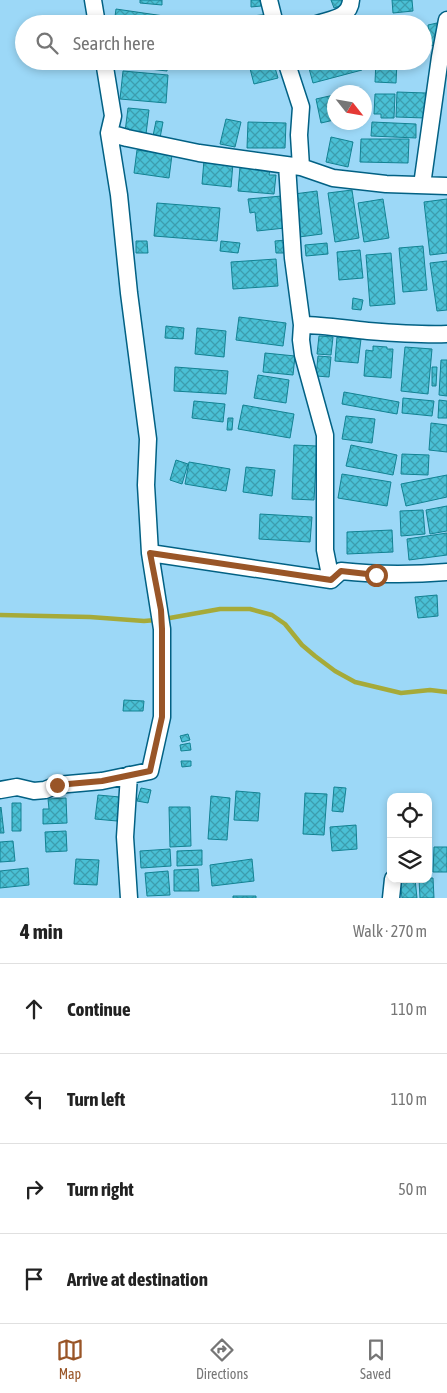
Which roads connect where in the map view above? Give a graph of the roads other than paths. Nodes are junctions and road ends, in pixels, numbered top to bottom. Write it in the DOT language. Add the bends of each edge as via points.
graph roads {
  1 [pos="93,0"];
  2 [pos="268,0"];
  3 [pos="351,0"];
  4 [pos="96,15"];
  5 [pos="272,15"];
  6 [pos="345,15"];
  7 [pos="447,20"];
  8 [pos="105,70"];
  9 [pos="289,70"];
  10 [pos="109,133"];
  11 [pos="294,166"];
  12 [pos="422,185"];
  13 [pos="447,186"];
  14 [pos="302,325"];
  15 [pos="447,334"];
  16 [pos="150,553"];
  17 [pos="447,572"];
  18 [pos="331,580"];
  19 [pos="129,775"];
  20 [pos="0,790"];
  21 [pos="393,883"];
  22 [pos="129,898"];
  23 [pos="391,898"];
  1 -- 4 [label="street"];
  2 -- 5 [label="street"];
  3 -- 6 [label="street" via="351,7"];
  7 -- 12 [label="street"];
  8 -- 10 [label="street" via="113,116"];
  9 -- 11 [label="street" via="301,107"];
  10 -- 11 [label="street" via="198,152"];
  10 -- 16 [label="street" via="148,439 146,485"];
  11 -- 12 [label="street" via="333,178"];
  11 -- 14 [label="street" via="293,258"];
  12 -- 13 [label="street"];
  14 -- 15 [label="street"];
  14 -- 18 [label="street" via="303,355 325,435 325,550"];
  16 -- 18 [label="street"];
  16 -- 19 [label="street" via="161,610 162,717 150,771"];
  17 -- 18 [label="street" via="376,575 341,571"];
  19 -- 20 [label="street" via="40,790 17,787"];
  19 -- 22 [label="street" via="125,837"];
  21 -- 23 [label="street"];
}
